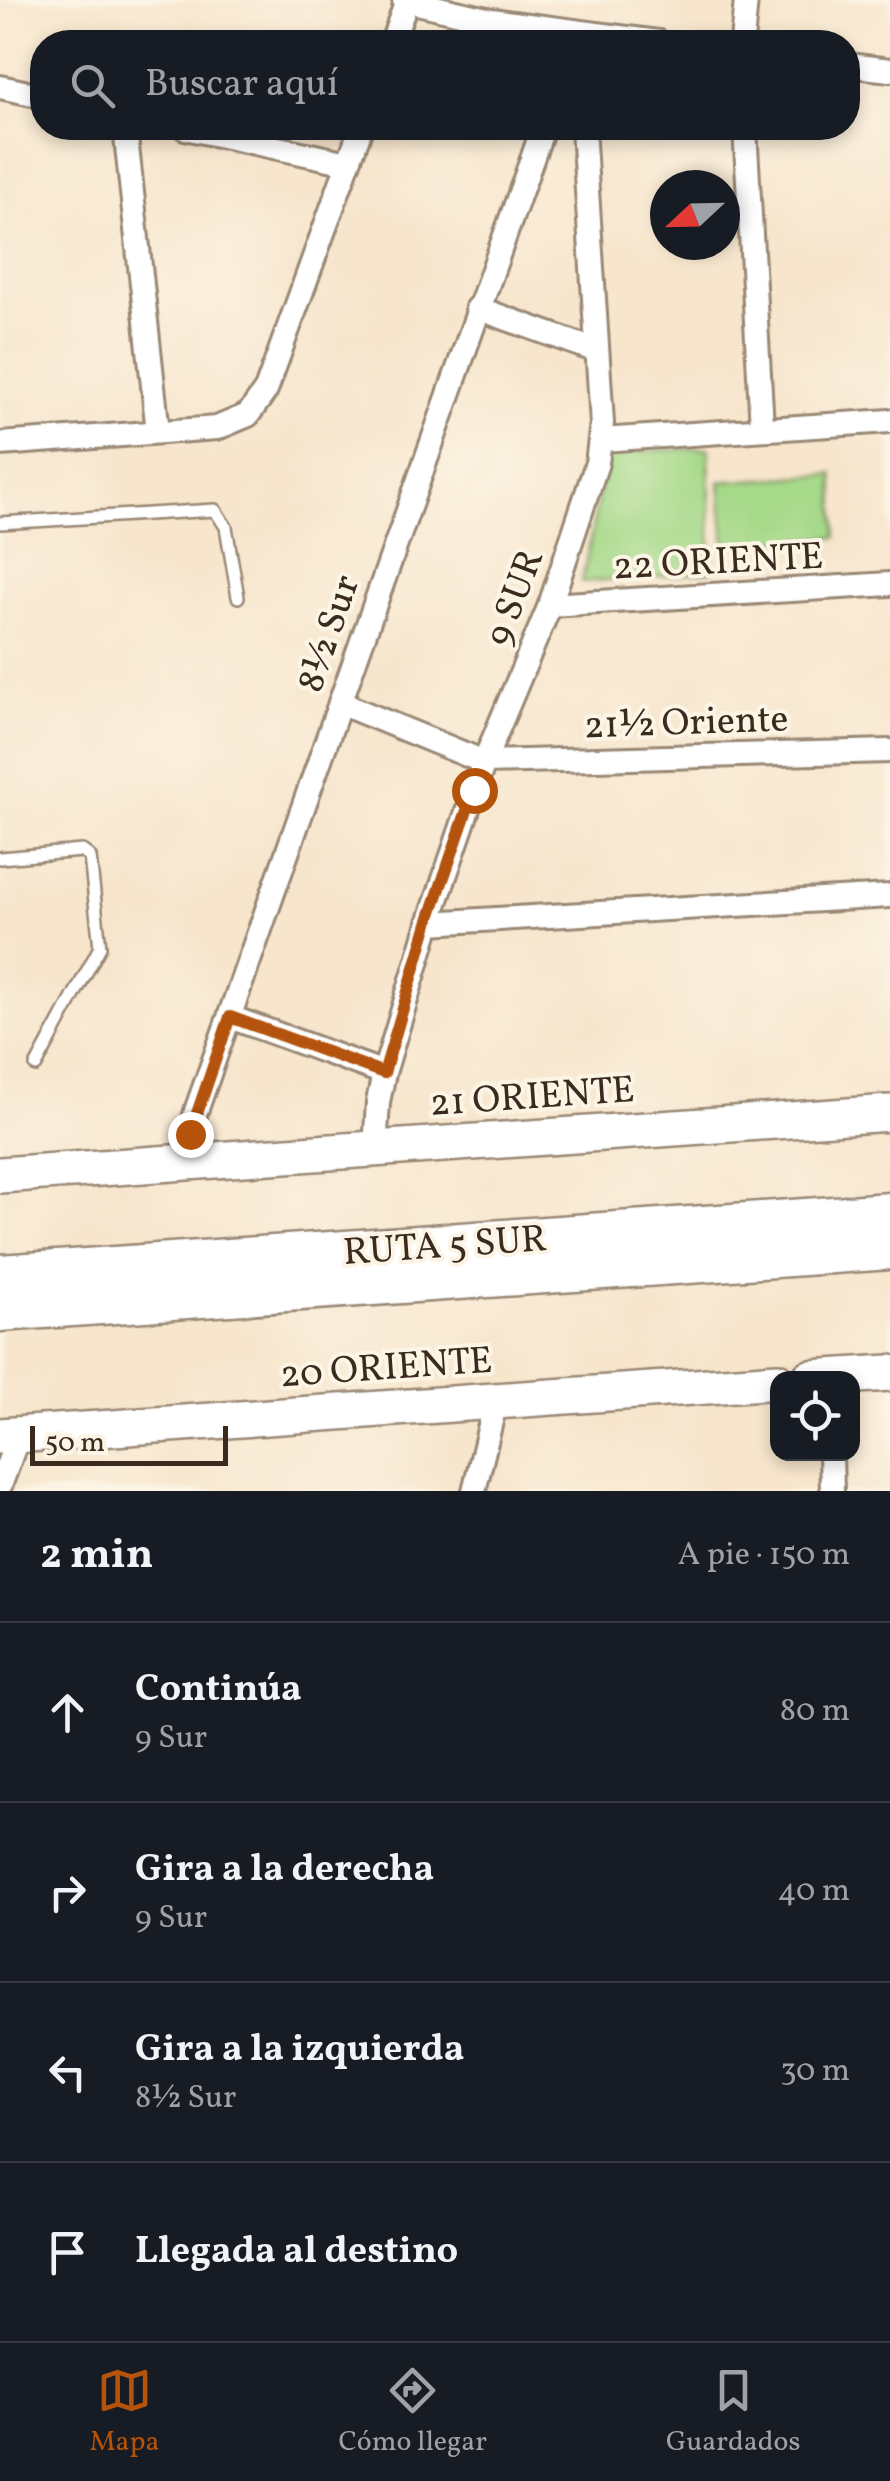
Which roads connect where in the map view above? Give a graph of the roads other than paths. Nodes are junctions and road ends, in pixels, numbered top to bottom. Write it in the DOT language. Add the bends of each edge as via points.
graph roads {
  1 [pos="406,0"];
  2 [pos="746,0"];
  3 [pos="448,5"];
  4 [pos="396,30"];
  5 [pos="542,30"];
  6 [pos="743,30"];
  7 [pos="860,67"];
  8 [pos="890,70"];
  9 [pos="0,87"];
  10 [pos="30,93"];
  11 [pos="126,140"];
  12 [pos="241,140"];
  13 [pos="357,140"];
  14 [pos="539,140"];
  15 [pos="584,140"];
  16 [pos="746,140"];
  17 [pos="348,163"];
  18 [pos="478,308"];
  19 [pos="598,351"];
  20 [pos="890,421"];
  21 [pos="0,427"];
  22 [pos="762,428"];
  23 [pos="158,432"];
  24 [pos="601,440"];
  25 [pos="1,444"];
  26 [pos="0,523"];
  27 [pos="890,584"];
  28 [pos="238,597"];
  29 [pos="550,605"];
  30 [pos="340,703"];
  31 [pos="890,751"];
  32 [pos="484,762"];
  33 [pos="0,858"];
  34 [pos="890,896"];
  35 [pos="428,923"];
  36 [pos="230,1017"];
  37 [pos="36,1066"];
  38 [pos="384,1073"];
  39 [pos="890,1113"];
  40 [pos="375,1148"];
  41 [pos="180,1161"];
  42 [pos="0,1175"];
  43 [pos="890,1213"];
  44 [pos="890,1249"];
  45 [pos="0,1275"];
  46 [pos="0,1311"];
  47 [pos="890,1373"];
  48 [pos="860,1375"];
  49 [pos="770,1382"];
  50 [pos="496,1401"];
  51 [pos="10,1435"];
  52 [pos="831,1461"];
  53 [pos="0,1486"];
  54 [pos="474,1491"];
  55 [pos="832,1491"];
  1 -- 3 [label="street"];
  1 -- 4 [label="street"];
  2 -- 6 [label="street"];
  3 -- 5 [label="street"];
  7 -- 8 [label="street"];
  9 -- 10 [label="street"];
  11 -- 23 [label="street"];
  12 -- 17 [label="street"];
  13 -- 17 [label="street"];
  14 -- 18 [label="street, 8½ Sur"];
  15 -- 19 [label="street, 9 SUR"];
  16 -- 22 [label="street"];
  17 -- 23 [label="street" via="262,400 228,425"];
  18 -- 19 [label="street"];
  18 -- 30 [label="street, 8½ Sur"];
  19 -- 24 [label="street, 9 SUR"];
  20 -- 22 [label="street"];
  21 -- 25 [label="street"];
  22 -- 24 [label="street"];
  23 -- 25 [label="street"];
  24 -- 29 [label="street, 9 SUR"];
  26 -- 28 [label="lane" via="215,510 226,527"];
  27 -- 29 [label="street, 22 ORIENTE"];
  29 -- 32 [label="street, 9 SUR"];
  30 -- 32 [label="street"];
  30 -- 36 [label="street, 8½ Sur"];
  31 -- 32 [label="street, 21½ Oriente"];
  32 -- 35 [label="street, 9 SUR"];
  33 -- 37 [label="lane" via="82,851 90,857 100,947"];
  34 -- 35 [label="street"];
  35 -- 38 [label="street, 9 SUR"];
  36 -- 38 [label="street"];
  36 -- 41 [label="street, 8½ Sur"];
  38 -- 40 [label="street, 9 SUR"];
  39 -- 40 [label="main road, 21 ORIENTE"];
  40 -- 41 [label="main road, 21 ORIENTE"];
  41 -- 42 [label="main road, 21 ORIENTE"];
  43 -- 45 [label="highway, RUTA 5 SUR"];
  44 -- 46 [label="highway, RUTA 5 SUR"];
  47 -- 48 [label="main road"];
  49 -- 50 [label="main road, 20 ORIENTE"];
  50 -- 51 [label="main road, 20 ORIENTE"];
  50 -- 54 [label="street"];
  51 -- 53 [label="street"];
  52 -- 55 [label="street"];
}
